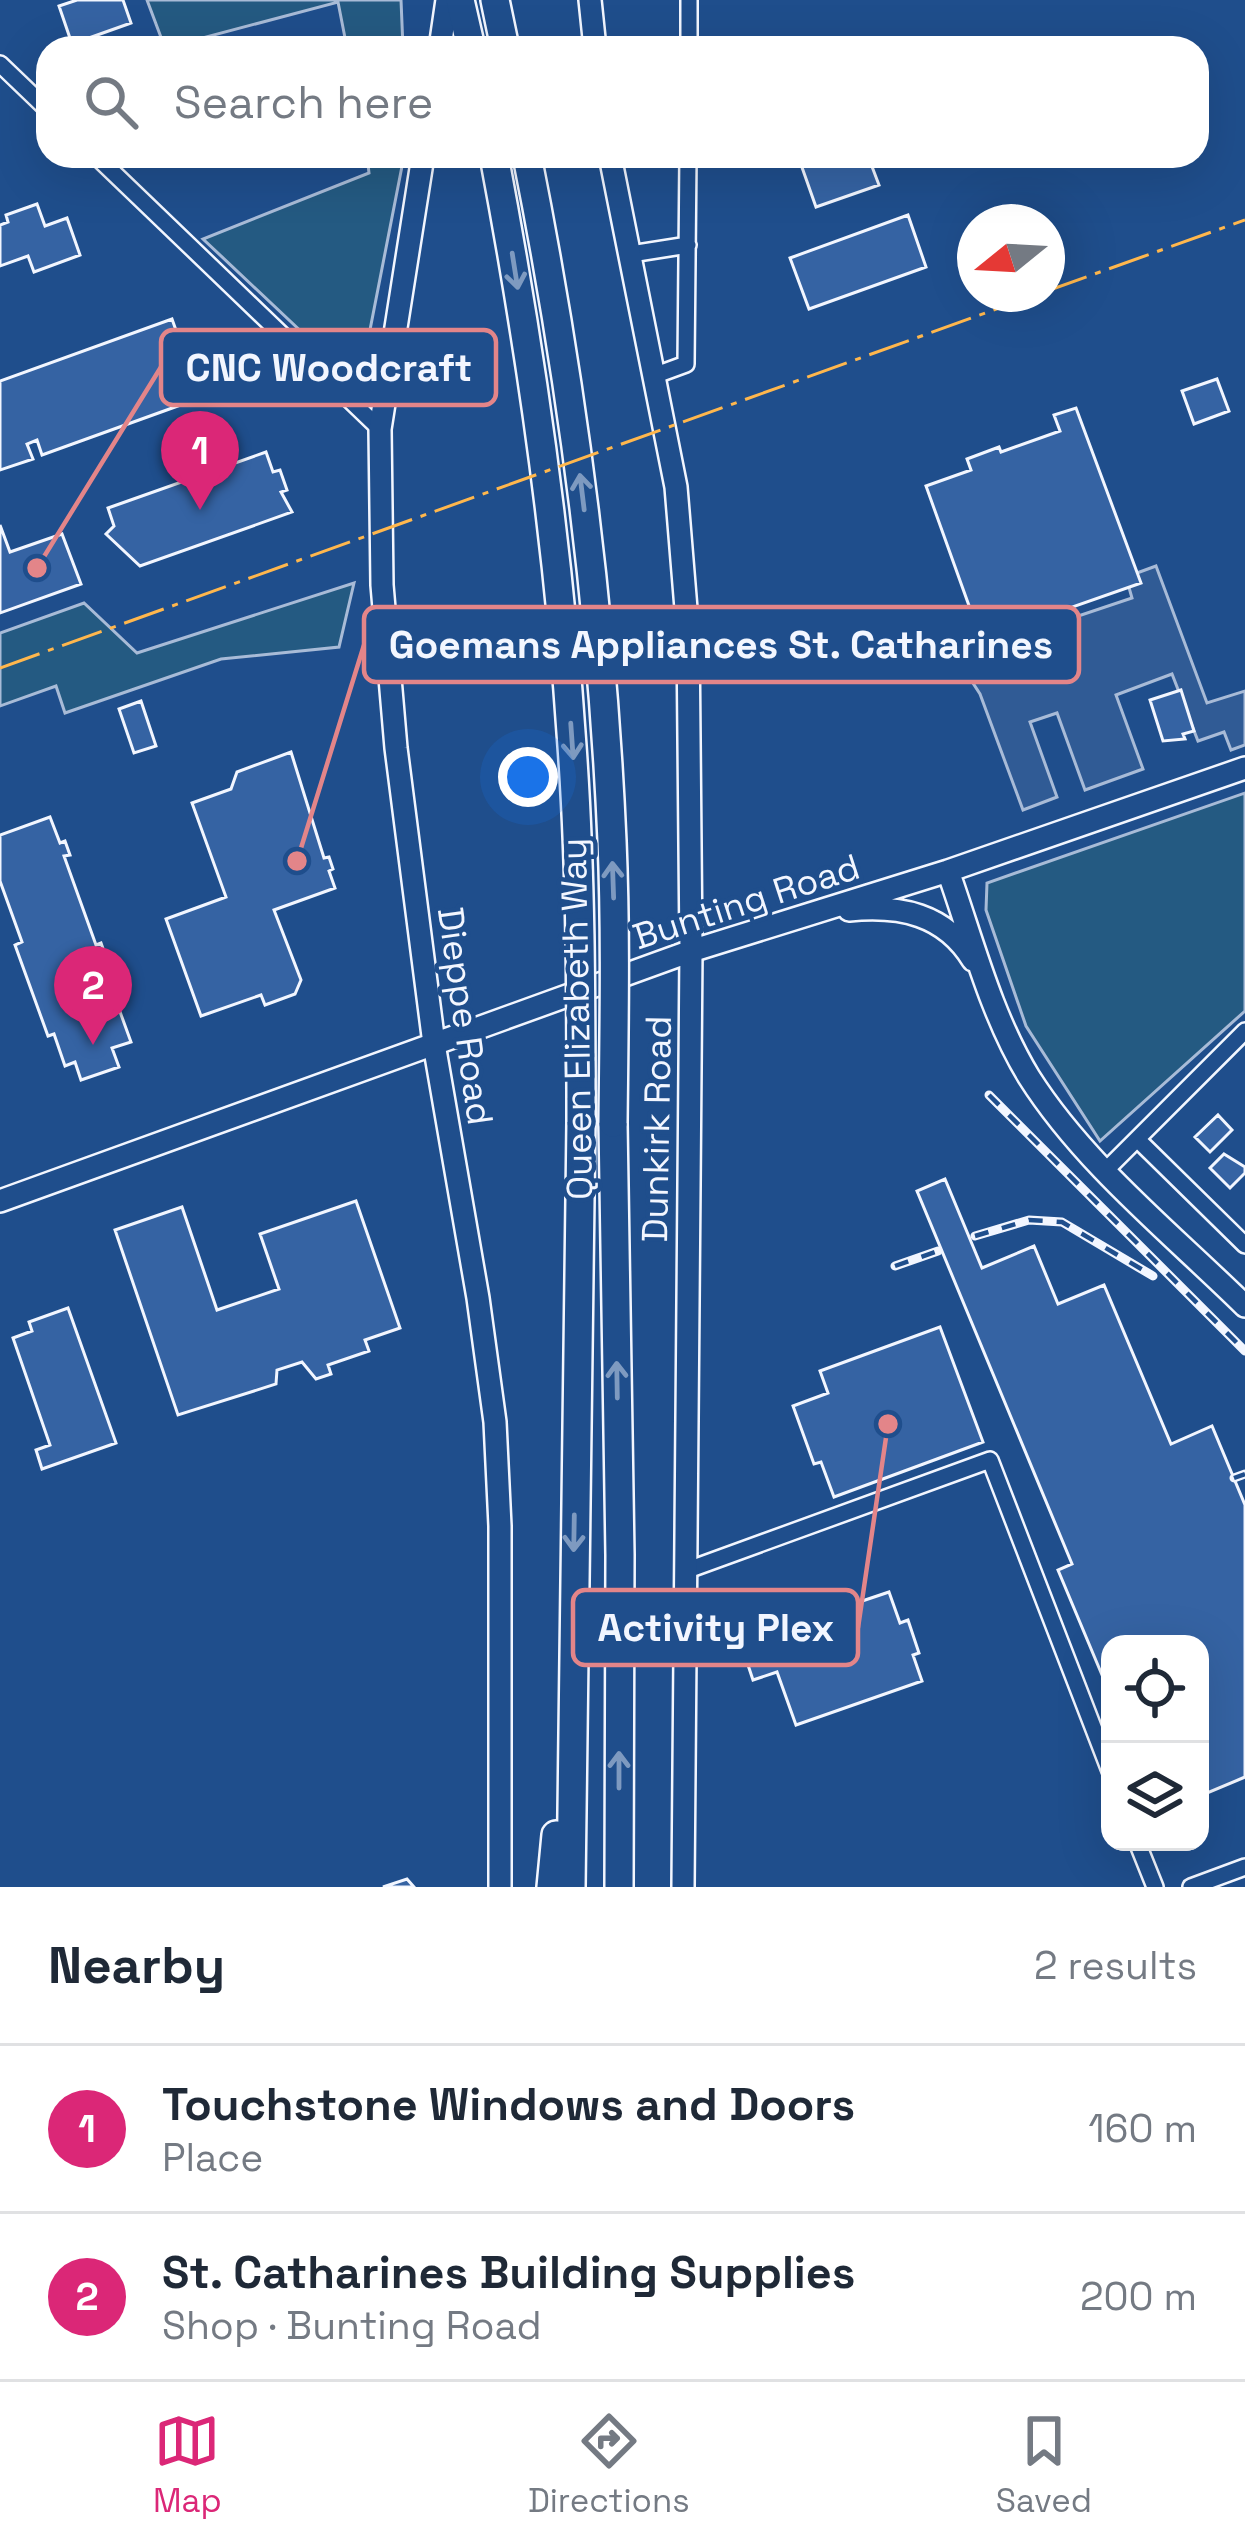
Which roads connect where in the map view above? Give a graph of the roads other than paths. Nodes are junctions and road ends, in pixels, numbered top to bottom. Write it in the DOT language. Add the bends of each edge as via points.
graph roads {
  1 [pos="447,0"];
  2 [pos="460,0"];
  3 [pos="495,0"];
  4 [pos="590,0"];
  5 [pos="689,0"];
  6 [pos="442,36"];
  7 [pos="468,36"];
  8 [pos="502,36"];
  9 [pos="594,36"];
  10 [pos="689,36"];
  11 [pos="0,64"];
  12 [pos="36,98"];
  13 [pos="108,168"];
  14 [pos="421,168"];
  15 [pos="496,168"];
  16 [pos="529,168"];
  17 [pos="613,168"];
  18 [pos="688,168"];
  19 [pos="688,245"];
  20 [pos="631,254"];
  21 [pos="656,375"];
  22 [pos="380,429"];
  23 [pos="1245,768"];
  24 [pos="948,871"];
  25 [pos="807,914"];
  26 [pos="691,951"];
  27 [pos="984,975"];
  28 [pos="1245,1031"];
  29 [pos="434,1045"];
  30 [pos="1137,1139"];
  31 [pos="1106,1170"];
  32 [pos="0,1201"];
  33 [pos="1245,1246"];
  34 [pos="1245,1306"];
  35 [pos="685,1570"];
  36 [pos="572,1694"];
  37 [pos="1101,1748"];
  38 [pos="1141,1851"];
  39 [pos="1245,1868"];
  40 [pos="500,1887"];
  41 [pos="551,1887"];
  42 [pos="571,1887"];
  43 [pos="619,1887"];
  44 [pos="683,1887"];
  45 [pos="1155,1887"];
  46 [pos="1191,1887"];
  1 -- 6 [label="street"];
  2 -- 7 [label="highway"];
  3 -- 8 [label="highway"];
  4 -- 9 [label="street"];
  5 -- 10 [label="street"];
  11 -- 12 [label="street"];
  13 -- 22 [label="street"];
  14 -- 22 [label="street, Dieppe Road"];
  15 -- 36 [label="highway, Queen Elizabeth Way, one-way, bridge" via="543,454 566,662 581,942"];
  43 -- 16 [label="highway, Queen Elizabeth Way, one-way, bridge" via="614,898 575,430"];
  17 -- 20 [label="street, Dunkirk Road"];
  18 -- 19 [label="street"];
  19 -- 20 [label="street"];
  19 -- 21 [label="street" via="686,364"];
  20 -- 21 [label="street, Dunkirk Road"];
  21 -- 26 [label="street, Dunkirk Road" via="688,633"];
  22 -- 29 [label="street, Dieppe Road" via="385,646"];
  23 -- 24 [label="street, Bunting Road"];
  24 -- 25 [label="street, Bunting Road"];
  24 -- 27 [label="street"];
  25 -- 26 [label="street, Bunting Road"];
  25 -- 27 [label="street" via="890,908 925,915"];
  26 -- 29 [label="street, Bunting Road"];
  26 -- 35 [label="street, Dunkirk Road"];
  27 -- 31 [label="street" via="1029,1076"];
  28 -- 30 [label="street"];
  29 -- 32 [label="street, Bunting Road"];
  29 -- 40 [label="street, Dieppe Road" via="496,1442"];
  30 -- 31 [label="street"];
  30 -- 33 [label="street"];
  31 -- 34 [label="street"];
  35 -- 37 [label="street" via="990,1460"];
  35 -- 44 [label="street, Dunkirk Road"];
  36 -- 41 [label="highway"];
  36 -- 42 [label="highway, Queen Elizabeth Way"];
  38 -- 45 [label="street"];
  39 -- 46 [label="street"];
}
